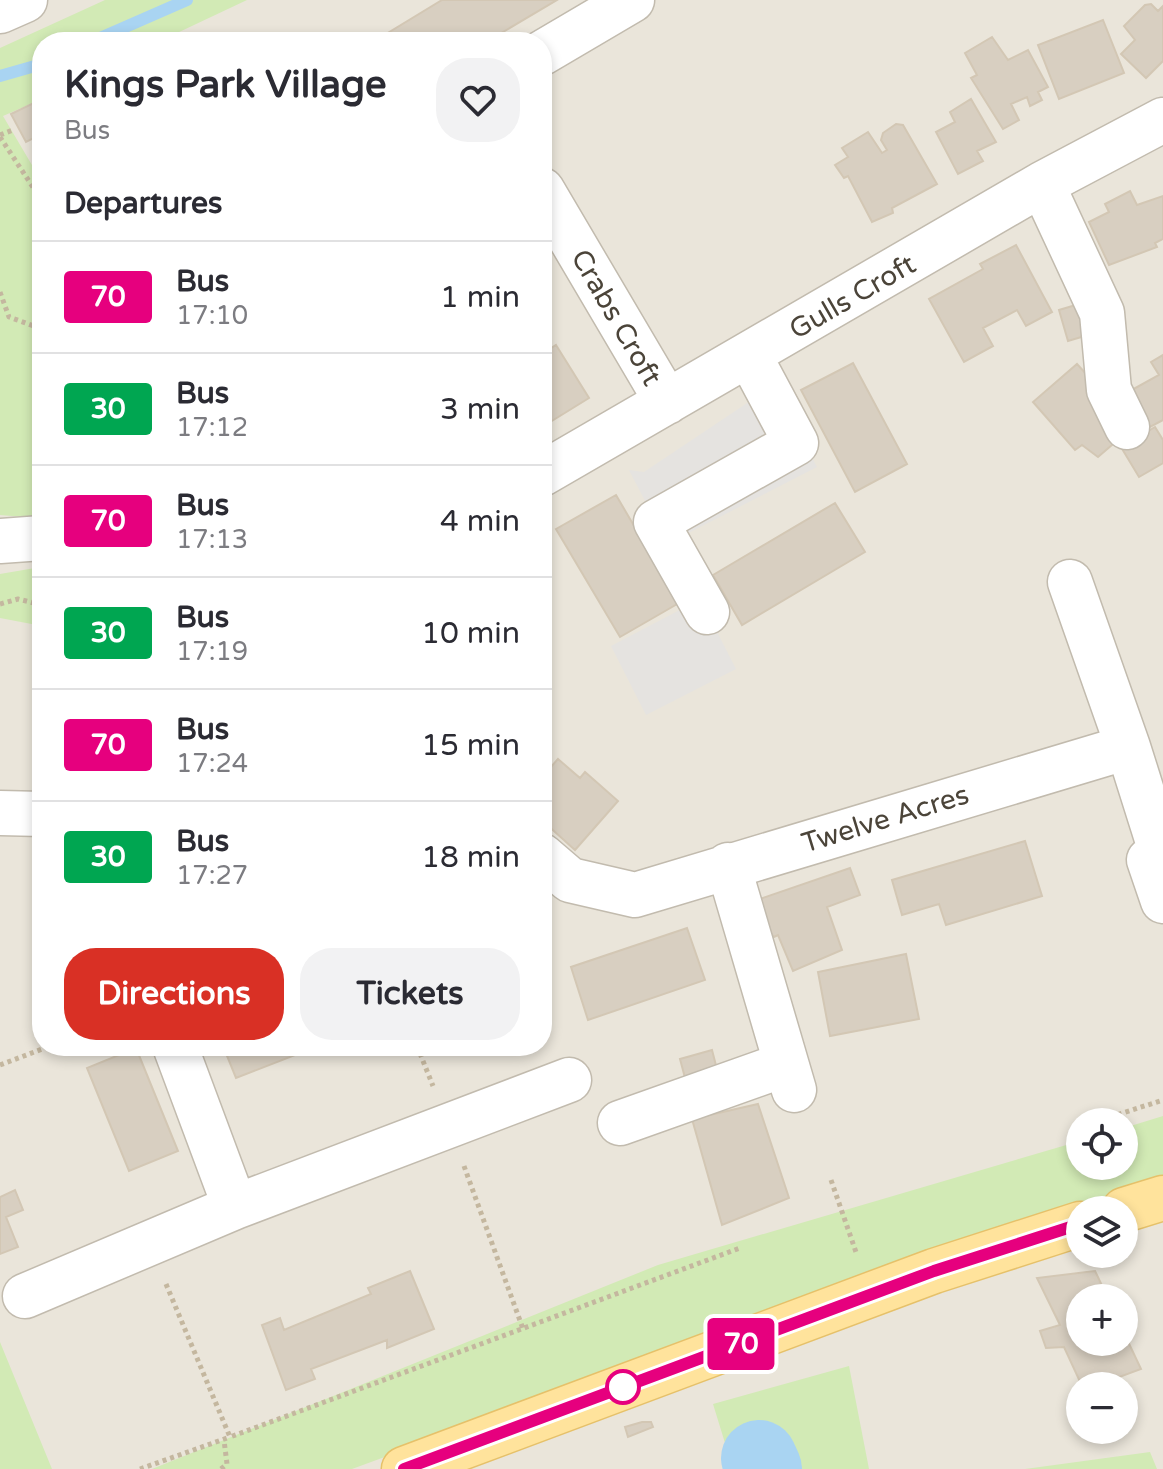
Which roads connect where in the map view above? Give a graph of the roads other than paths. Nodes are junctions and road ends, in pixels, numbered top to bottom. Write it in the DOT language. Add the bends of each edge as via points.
graph roads {
  1 [pos="25,0"];
  2 [pos="632,0"];
  3 [pos="0,11"];
  4 [pos="552,47"];
  5 [pos="1163,120"];
  6 [pos="1042,184"];
  7 [pos="552,207"];
  8 [pos="749,355"];
  9 [pos="667,402"];
  10 [pos="1127,427"];
  11 [pos="552,468"];
  12 [pos="32,539"];
  13 [pos="0,541"];
  14 [pos="1070,582"];
  15 [pos="707,612"];
  16 [pos="1128,747"];
  17 [pos="0,813"];
  18 [pos="32,814"];
  19 [pos="1163,855"];
  20 [pos="552,865"];
  21 [pos="728,865"];
  22 [pos="1163,901"];
  23 [pos="179,1056"];
  24 [pos="569,1080"];
  25 [pos="620,1123"];
  26 [pos="1163,1198"];
  27 [pos="1138,1206"];
  28 [pos="235,1207"];
  29 [pos="1066,1229"];
  30 [pos="25,1296"];
  31 [pos="404,1469"];
  1 -- 3 [label="street"];
  2 -- 4 [label="street"];
  5 -- 6 [label="street, Gulls Croft"];
  6 -- 8 [label="street, Gulls Croft"];
  6 -- 10 [label="street" via="1102,313 1109,390"];
  7 -- 9 [label="street, Crabs Croft"];
  8 -- 9 [label="street, Gulls Croft"];
  8 -- 15 [label="street" via="796,443 656,522"];
  9 -- 11 [label="street, Gulls Croft"];
  12 -- 13 [label="street"];
  14 -- 16 [label="street"];
  16 -- 19 [label="street"];
  16 -- 21 [label="street, Twelve Acres"];
  17 -- 18 [label="street"];
  19 -- 22 [label="street" via="1149,860"];
  20 -- 21 [label="street, Twelve Acres" via="570,880 635,895"];
  21 -- 25 [label="street" via="790,1077"];
  23 -- 28 [label="street"];
  24 -- 28 [label="street"];
  26 -- 27 [label="main road"];
  28 -- 30 [label="street"];
  29 -- 31 [label="main road" via="934,1271"];
}
